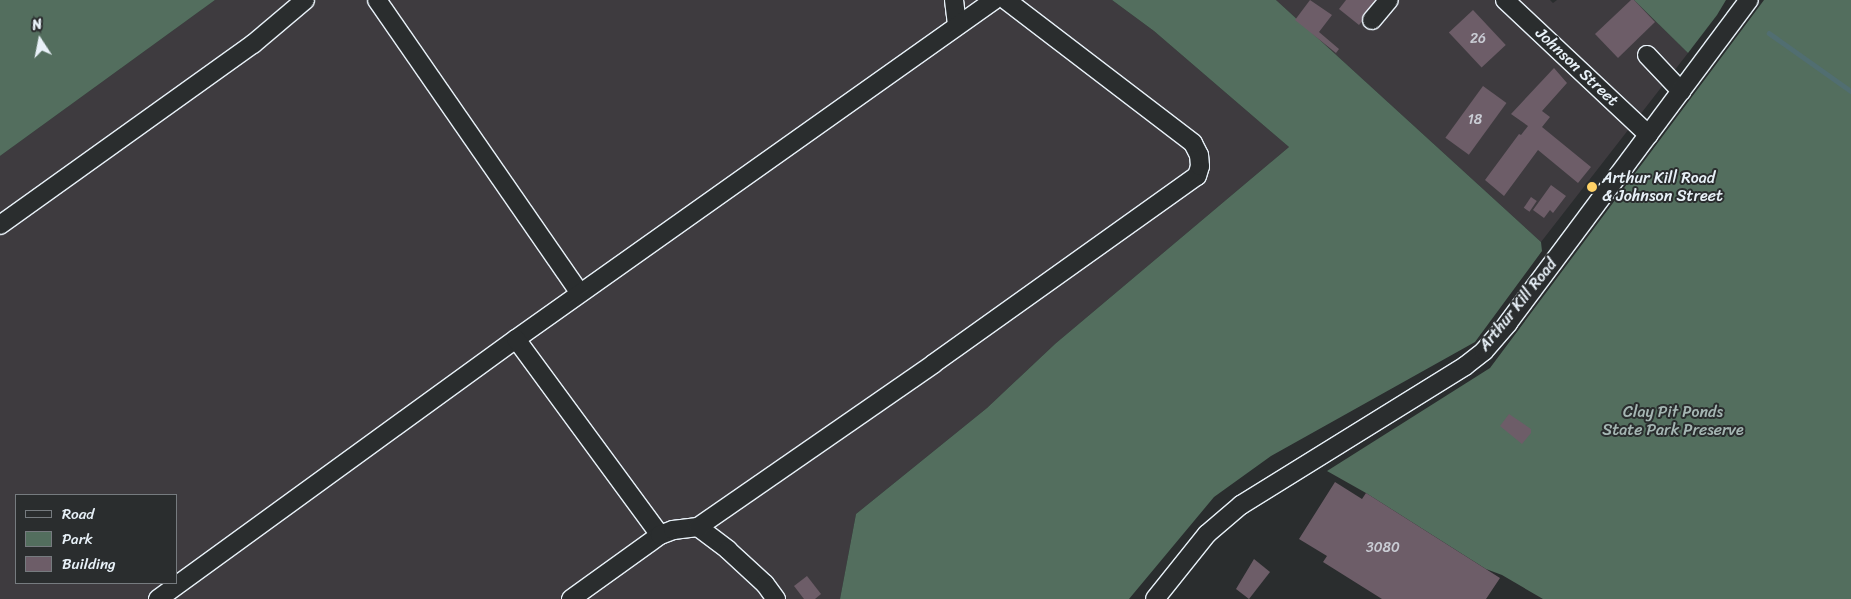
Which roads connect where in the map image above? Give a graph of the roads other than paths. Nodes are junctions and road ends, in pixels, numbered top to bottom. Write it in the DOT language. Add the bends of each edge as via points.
graph roads {
  1 [pos="305,0"];
  2 [pos="376,0"];
  3 [pos="954,0"];
  4 [pos="994,0"];
  5 [pos="1006,0"];
  6 [pos="1389,0"];
  7 [pos="1505,0"];
  8 [pos="1748,0"];
  9 [pos="1372,20"];
  10 [pos="957,26"];
  11 [pos="1647,55"];
  12 [pos="1681,90"];
  13 [pos="1649,135"];
  14 [pos="0,225"];
  15 [pos="579,292"];
  16 [pos="516,339"];
  17 [pos="698,527"];
  18 [pos="660,535"];
  19 [pos="158,599"];
  20 [pos="571,599"];
  21 [pos="776,599"];
  22 [pos="1155,599"];
  1 -- 14 [label="street" via="253,44"];
  2 -- 15 [label="street"];
  3 -- 10 [label="street"];
  4 -- 10 [label="street"];
  5 -- 17 [label="street" via="1193,143 1199,155 1197,176"];
  6 -- 9 [label="street"];
  7 -- 13 [label="street, Johnson Street"];
  8 -- 12 [label="street, Arthur Kill Road"];
  10 -- 15 [label="street"];
  11 -- 12 [label="street"];
  12 -- 13 [label="street, Arthur Kill Road"];
  13 -- 22 [label="street, Arthur Kill Road" via="1484,351 1241,505 1207,534"];
  15 -- 16 [label="street"];
  16 -- 18 [label="street"];
  16 -- 19 [label="street"];
  17 -- 18 [label="street"];
  17 -- 21 [label="street" via="765,584"];
  18 -- 20 [label="street"];
}
